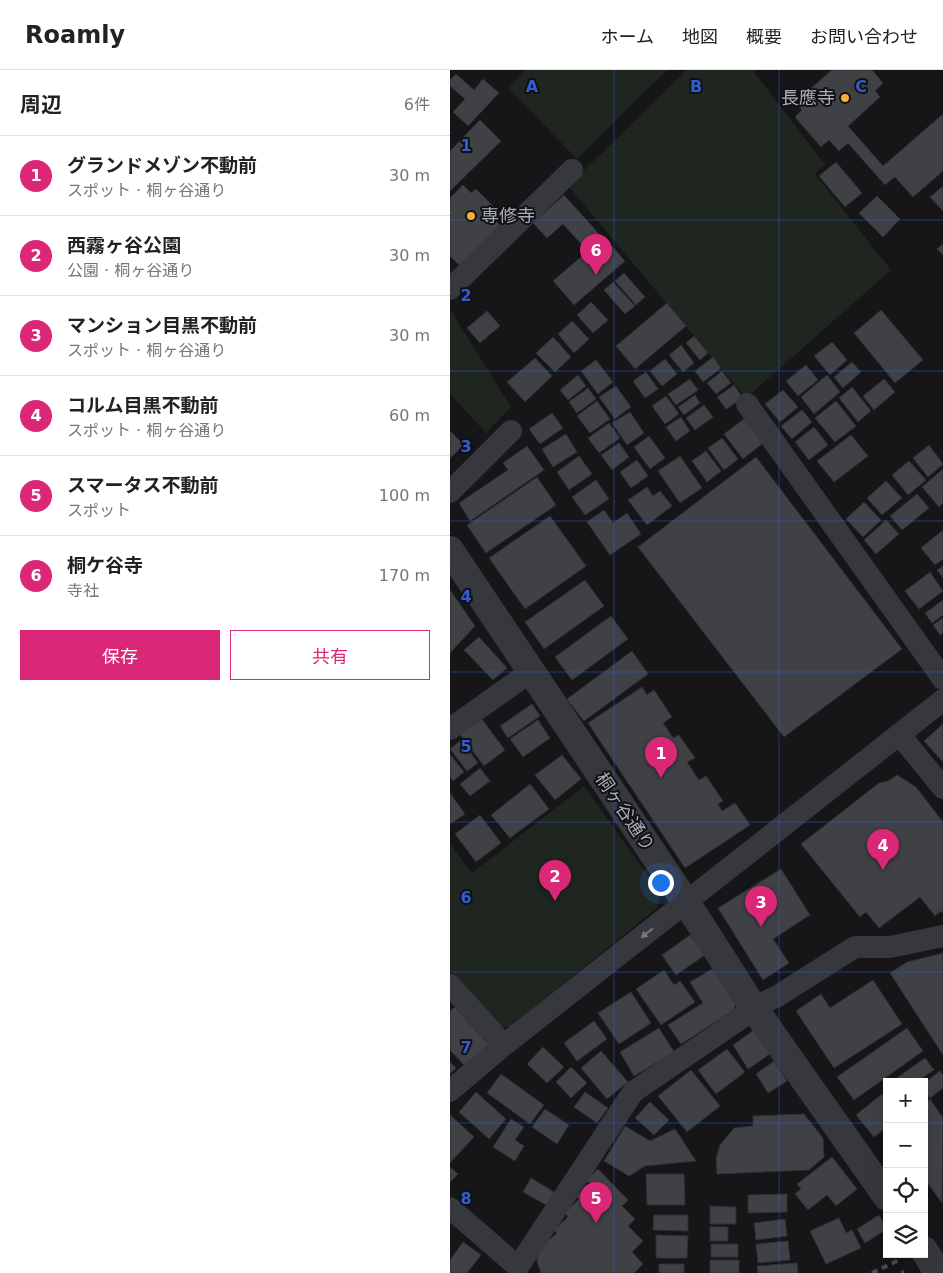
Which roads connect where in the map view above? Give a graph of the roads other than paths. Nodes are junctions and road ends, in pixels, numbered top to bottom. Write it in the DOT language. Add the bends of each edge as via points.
graph roads {
  1 [pos="572,170"];
  2 [pos="450,289"];
  3 [pos="747,404"];
  4 [pos="512,432"];
  5 [pos="450,492"];
  6 [pos="450,550"];
  7 [pos="530,672"];
  8 [pos="943,679"];
  9 [pos="943,700"];
  10 [pos="450,729"];
  11 [pos="899,734"];
  12 [pos="943,788"];
  13 [pos="685,903"];
  14 [pos="943,936"];
  15 [pos="450,985"];
  16 [pos="753,1007"];
  17 [pos="504,1045"];
  18 [pos="450,1091"];
  19 [pos="883,1191"];
  20 [pos="450,1208"];
  21 [pos="928,1257"];
  22 [pos="938,1273"];
  1 -- 2 [label="street"];
  3 -- 8 [label="street"];
  4 -- 5 [label="street"];
  6 -- 7 [label="street, 桐ヶ谷通り"];
  7 -- 10 [label="street"];
  7 -- 13 [label="street, 桐ヶ谷通り"];
  9 -- 11 [label="street"];
  11 -- 12 [label="street"];
  11 -- 13 [label="street"];
  13 -- 16 [label="street, 桐ヶ谷通り"];
  13 -- 17 [label="street, one-way"];
  14 -- 16 [label="street" via="890,947 855,947"];
  15 -- 17 [label="street"];
  16 -- 19 [label="street, 桐ヶ谷通り"];
  16 -- 20 [label="street" via="633,1092 518,1267"];
  17 -- 18 [label="street"];
  21 -- 22 [label="street"];
}
